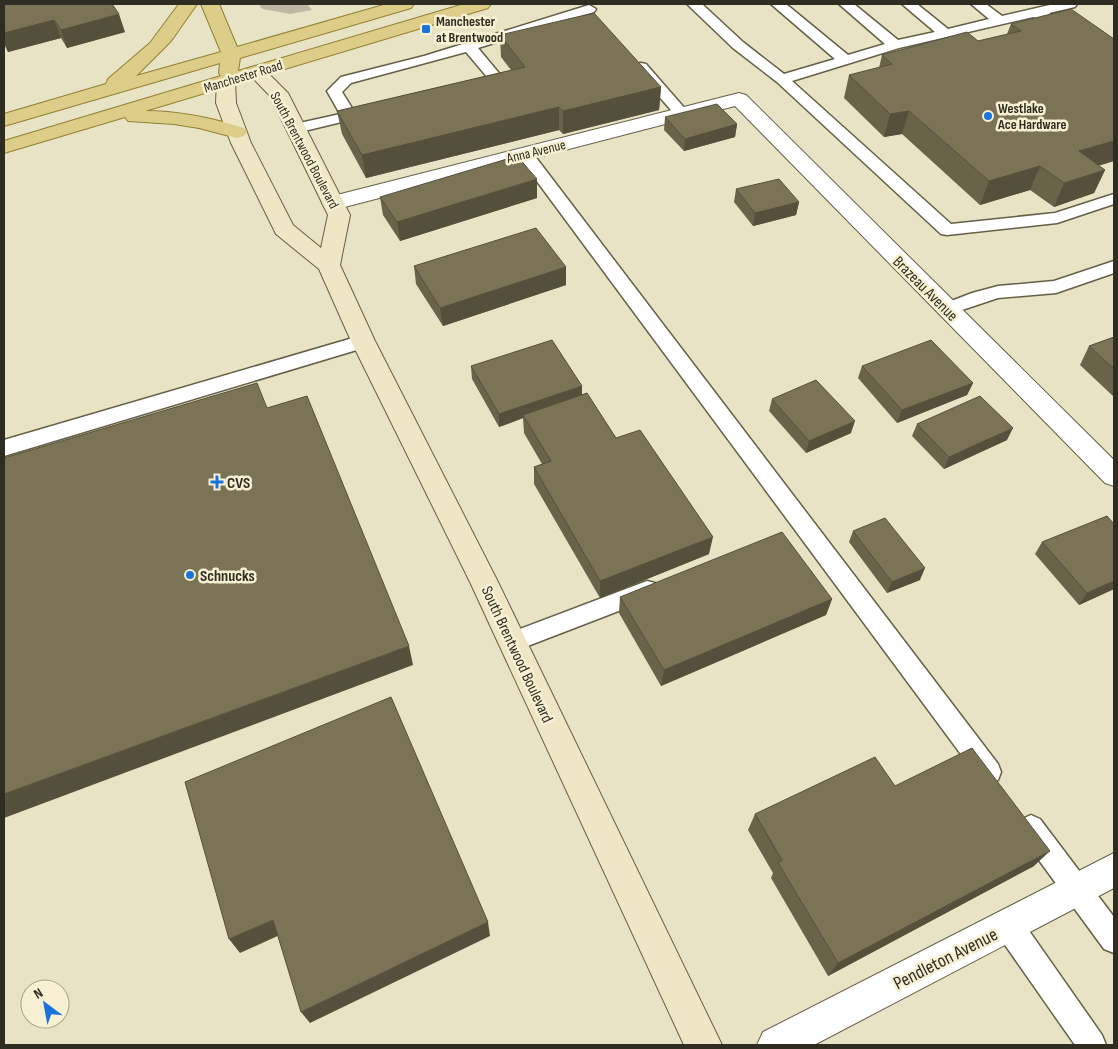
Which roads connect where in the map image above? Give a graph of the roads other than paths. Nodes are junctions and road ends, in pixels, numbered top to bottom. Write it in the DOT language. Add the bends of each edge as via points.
graph roads {
  1 [pos="188,4"];
  2 [pos="210,4"];
  3 [pos="405,4"];
  4 [pos="482,4"];
  5 [pos="694,4"];
  6 [pos="778,4"];
  7 [pos="846,4"];
  8 [pos="909,4"];
  9 [pos="978,4"];
  10 [pos="1070,4"];
  11 [pos="586,6"];
  12 [pos="1033,13"];
  13 [pos="1060,20"];
  14 [pos="1000,21"];
  15 [pos="601,22"];
  16 [pos="946,33"];
  17 [pos="895,45"];
  18 [pos="469,46"];
  19 [pos="231,54"];
  20 [pos="632,56"];
  21 [pos="844,59"];
  22 [pos="256,72"];
  23 [pos="782,79"];
  24 [pos="226,81"];
  25 [pos="101,92"];
  26 [pos="462,92"];
  27 [pos="739,99"];
  28 [pos="368,112"];
  29 [pos="682,114"];
  30 [pos="349,116"];
  31 [pos="4,120"];
  32 [pos="91,122"];
  33 [pos="296,128"];
  34 [pos="237,132"];
  35 [pos="4,147"];
  36 [pos="526,154"];
  37 [pos="1114,199"];
  38 [pos="333,203"];
  39 [pos="329,265"];
  40 [pos="1114,267"];
  41 [pos="947,309"];
  42 [pos="363,341"];
  43 [pos="4,448"];
  44 [pos="1114,476"];
  45 [pos="664,583"];
  46 [pos="512,642"];
  47 [pos="999,786"];
  48 [pos="1017,810"];
  49 [pos="1114,870"];
  50 [pos="1077,890"];
  51 [pos="1008,925"];
  52 [pos="1114,940"];
  53 [pos="702,1045"];
  54 [pos="776,1045"];
  55 [pos="1092,1045"];
  1 -- 25 [label="main road" via="151,55"];
  2 -- 19 [label="main road"];
  3 -- 19 [label="main road, Manchester Road"];
  4 -- 22 [label="main road, Manchester Road"];
  5 -- 23 [label="lane" via="738,45"];
  6 -- 21 [label="lane"];
  7 -- 17 [label="lane"];
  8 -- 16 [label="lane"];
  9 -- 14 [label="lane"];
  10 -- 12 [label="lane"];
  11 -- 15 [label="lane"];
  11 -- 18 [label="lane"];
  12 -- 13 [label="lane"];
  12 -- 14 [label="lane"];
  14 -- 16 [label="lane"];
  16 -- 17 [label="lane"];
  17 -- 21 [label="lane"];
  18 -- 26 [label="lane" via="496,78 491,85"];
  18 -- 30 [label="lane" via="429,60 346,80 334,91"];
  19 -- 22 [label="main road, South Brentwood Boulevard"];
  19 -- 24 [label="main road, South Brentwood Boulevard"];
  19 -- 25 [label="main road, Manchester Road"];
  20 -- 29 [label="lane"];
  21 -- 23 [label="lane"];
  22 -- 24 [label="main road, Manchester Road"];
  22 -- 33 [label="main road, South Brentwood Boulevard" via="278,93"];
  23 -- 37 [label="lane" via="947,230 1057,218"];
  24 -- 32 [label="main road, Manchester Road"];
  24 -- 34 [label="main road, South Brentwood Boulevard" via="226,103"];
  25 -- 31 [label="main road, Manchester Road"];
  27 -- 29 [label="street, Anna Avenue"];
  27 -- 41 [label="street, Brazeau Avenue"];
  28 -- 30 [label="lane"];
  29 -- 36 [label="street, Anna Avenue"];
  30 -- 33 [label="lane"];
  32 -- 34 [label="main road" via="134,117 179,118"];
  32 -- 35 [label="main road, Manchester Road"];
  33 -- 38 [label="main road, South Brentwood Boulevard"];
  34 -- 39 [label="main road, South Brentwood Boulevard" via="284,229"];
  36 -- 38 [label="street, Anna Avenue"];
  36 -- 47 [label="lane" via="798,532"];
  38 -- 39 [label="main road, South Brentwood Boulevard" via="340,215"];
  39 -- 42 [label="main road, South Brentwood Boulevard"];
  40 -- 41 [label="lane" via="1056,286 998,292"];
  41 -- 44 [label="street, Brazeau Avenue"];
  42 -- 43 [label="lane"];
  42 -- 46 [label="main road, South Brentwood Boulevard"];
  45 -- 46 [label="lane"];
  46 -- 53 [label="main road, South Brentwood Boulevard"];
  48 -- 50 [label="lane"];
  49 -- 50 [label="street, Pendleton Avenue"];
  50 -- 51 [label="street, Pendleton Avenue"];
  50 -- 52 [label="lane"];
  51 -- 54 [label="street, Pendleton Avenue"];
  51 -- 55 [label="lane"];
}
